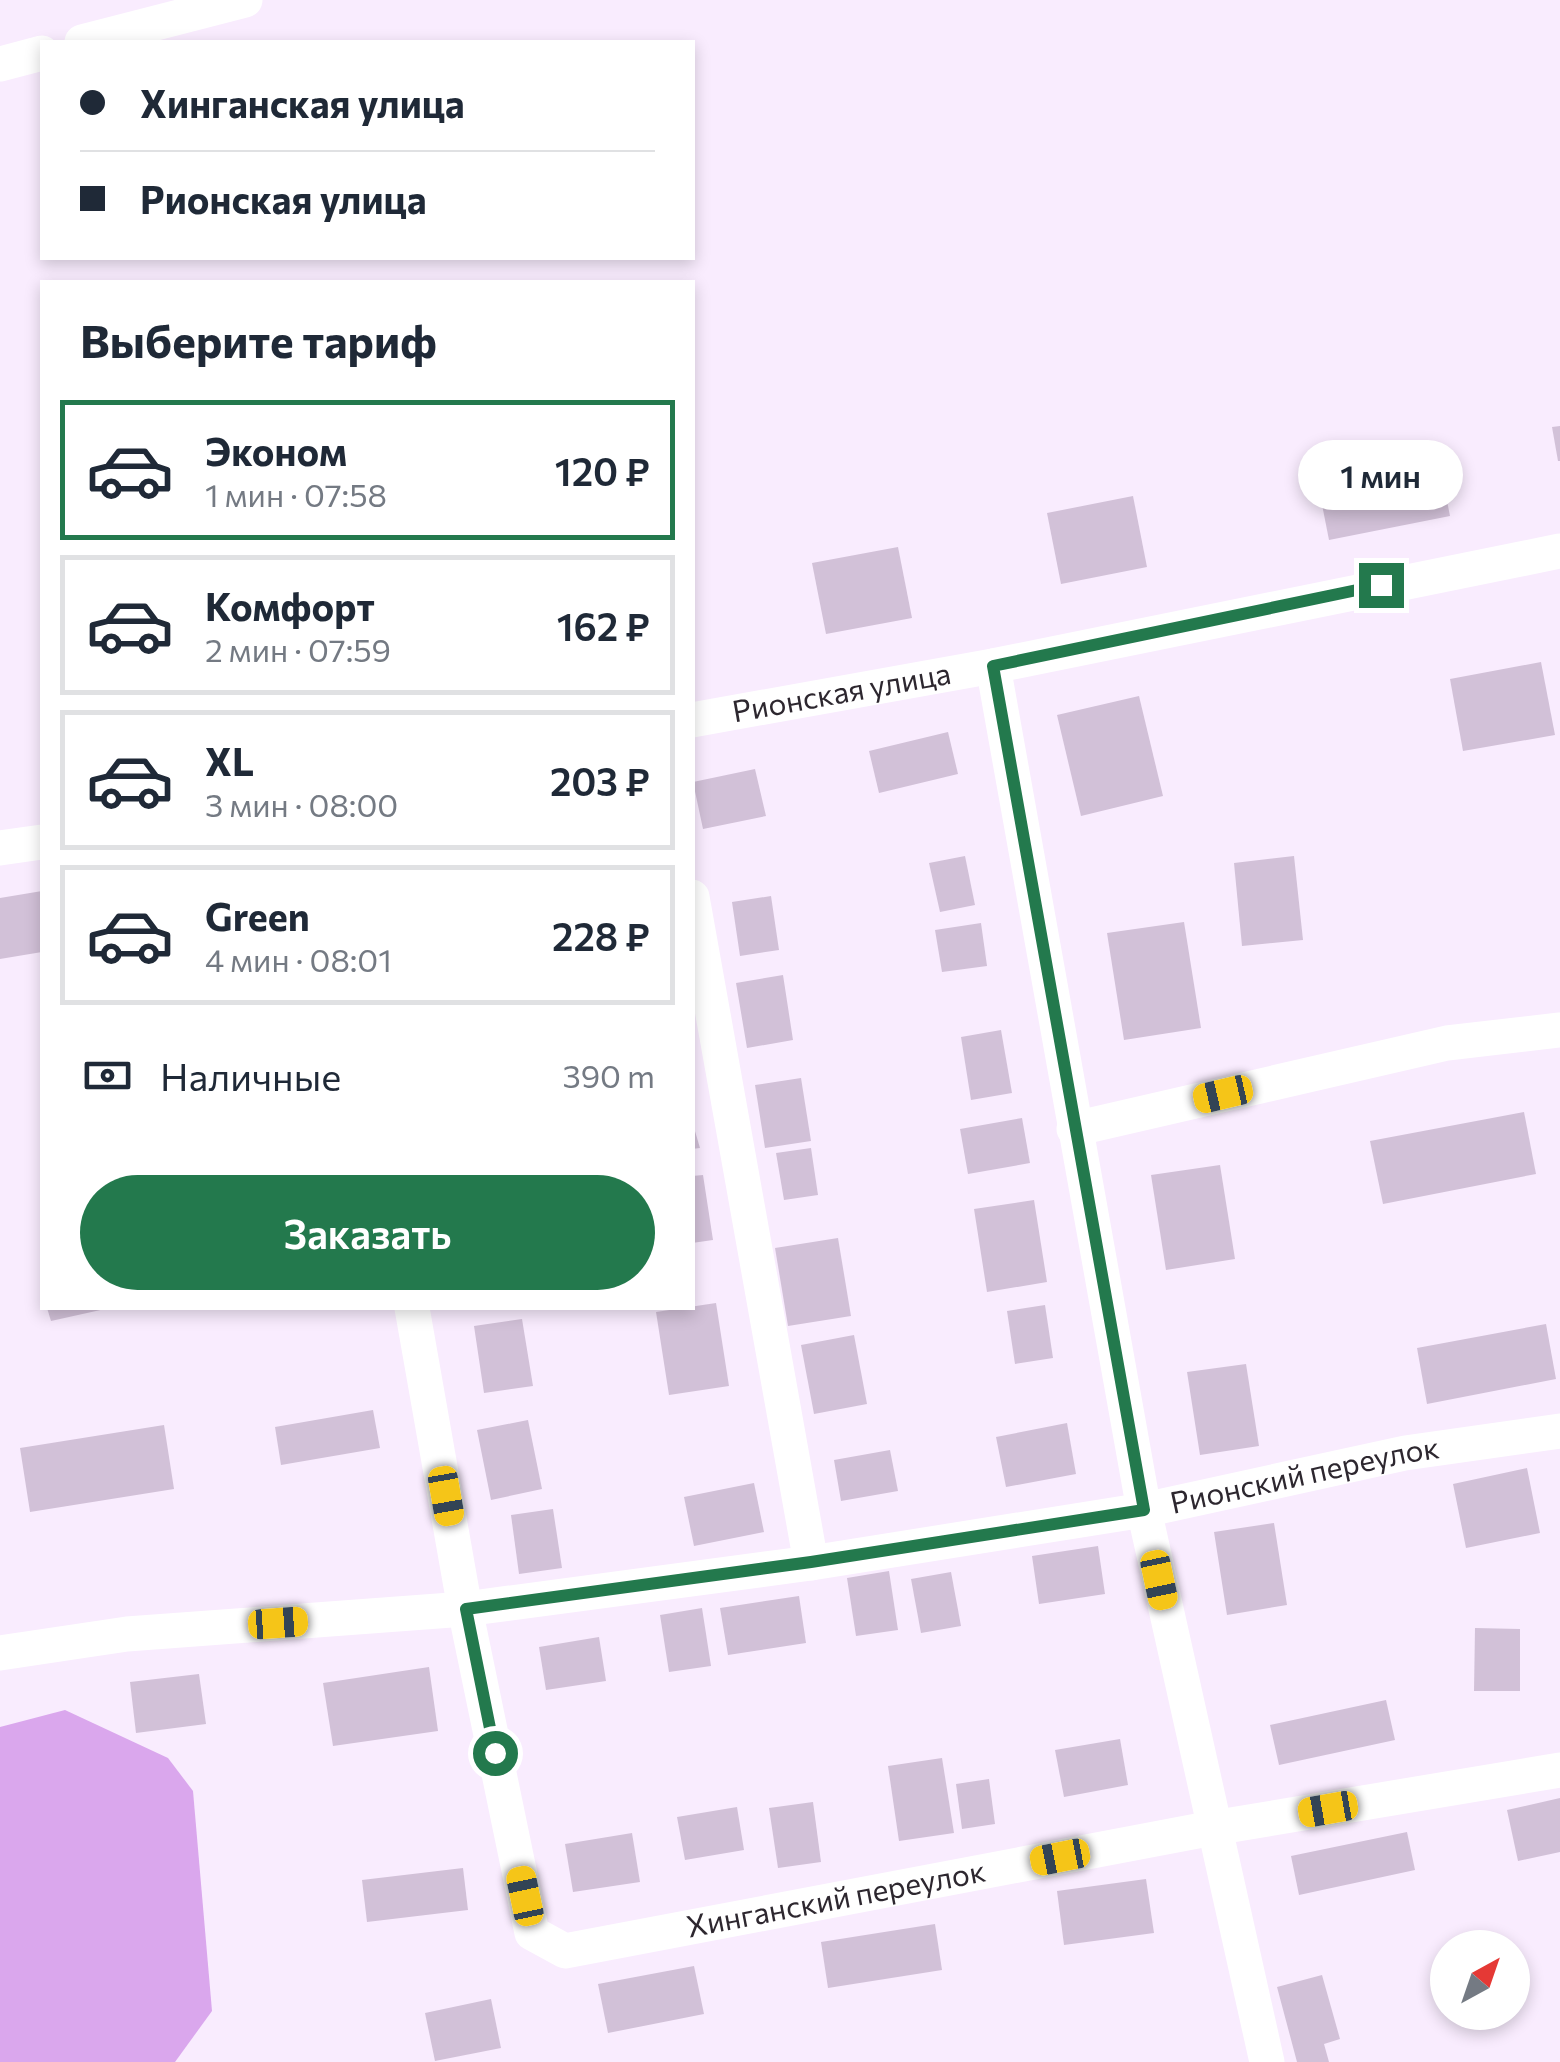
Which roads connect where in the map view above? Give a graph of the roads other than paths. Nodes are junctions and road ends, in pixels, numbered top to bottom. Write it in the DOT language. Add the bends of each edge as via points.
graph roads {
  1 [pos="244,0"];
  2 [pos="90,40"];
  3 [pos="40,54"];
  4 [pos="0,64"];
  5 [pos="1560,550"];
  6 [pos="993,666"];
  7 [pos="695,719"];
  8 [pos="40,842"];
  9 [pos="0,848"];
  10 [pos="695,914"];
  11 [pos="1560,1030"];
  12 [pos="1074,1129"];
  13 [pos="412,1310"];
  14 [pos="1560,1430"];
  15 [pos="1144,1510"];
  16 [pos="811,1562"];
  17 [pos="466,1609"];
  18 [pos="0,1653"];
  19 [pos="1560,1770"];
  20 [pos="1212,1828"];
  21 [pos="1267,2062"];
  1 -- 2 [label="street"];
  3 -- 4 [label="street"];
  5 -- 6 [label="street, Рионская улица"];
  6 -- 7 [label="street, Рионская улица"];
  6 -- 12 [label="street, Рионская улица"];
  8 -- 9 [label="street"];
  10 -- 16 [label="street"];
  11 -- 12 [label="street" via="1447,1043"];
  12 -- 15 [label="street, Рионская улица"];
  13 -- 17 [label="street"];
  14 -- 15 [label="street, Рионский переулок" via="1406,1453"];
  15 -- 16 [label="street, Рионский переулок"];
  15 -- 20 [label="street, Рионская улица"];
  16 -- 17 [label="street, Рионский переулок"];
  17 -- 18 [label="street, Рионский переулок" via="127,1634"];
  17 -- 20 [label="street, Хинганский переулок" via="532,1932 564,1951"];
  19 -- 20 [label="street, Хинганский переулок"];
  20 -- 21 [label="street, Рионская улица"];
}
